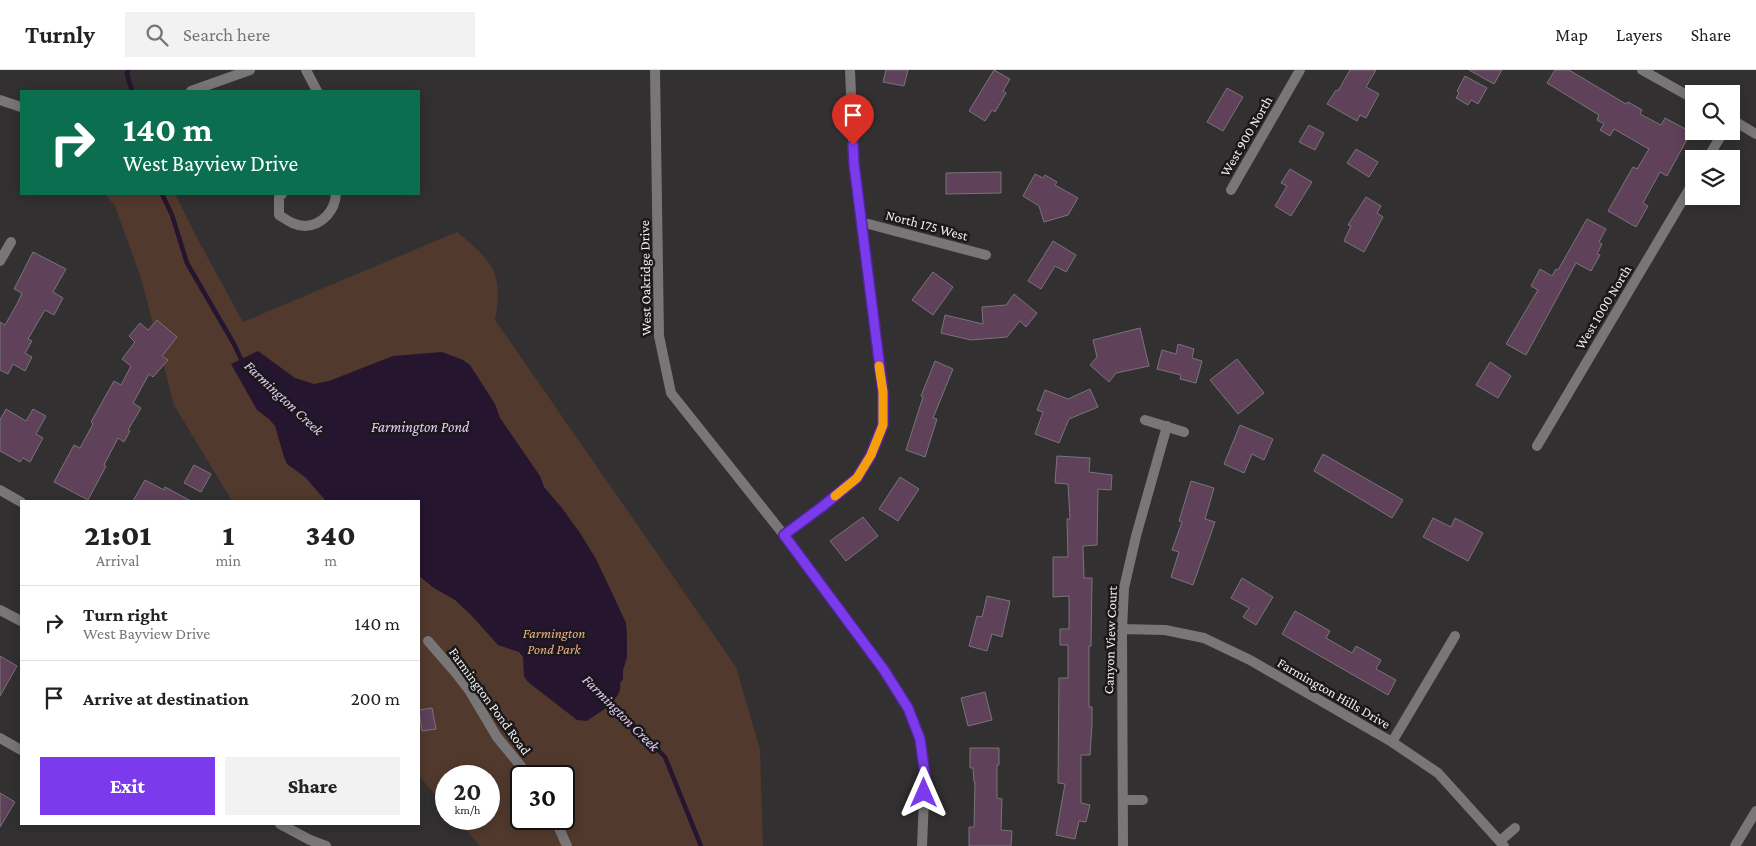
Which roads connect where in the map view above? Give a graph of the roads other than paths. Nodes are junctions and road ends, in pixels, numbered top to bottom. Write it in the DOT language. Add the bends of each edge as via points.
graph roads {
  1 [pos="250,70"];
  2 [pos="306,70"];
  3 [pos="655,70"];
  4 [pos="850,70"];
  5 [pos="1300,70"];
  6 [pos="1642,70"];
  7 [pos="194,90"];
  8 [pos="316,90"];
  9 [pos="1685,94"];
  10 [pos="0,100"];
  11 [pos="20,107"];
  12 [pos="1740,125"];
  13 [pos="1756,134"];
  14 [pos="1231,190"];
  15 [pos="280,195"];
  16 [pos="336,195"];
  17 [pos="1685,196"];
  18 [pos="861,222"];
  19 [pos="11,242"];
  20 [pos="986,255"];
  21 [pos="0,261"];
  22 [pos="1145,420"];
  23 [pos="1167,426"];
  24 [pos="1184,432"];
  25 [pos="1537,446"];
  26 [pos="0,490"];
  27 [pos="20,501"];
  28 [pos="784,535"];
  29 [pos="0,610"];
  30 [pos="20,620"];
  31 [pos="1122,629"];
  32 [pos="1455,636"];
  33 [pos="428,641"];
  34 [pos="0,738"];
  35 [pos="1392,742"];
  36 [pos="20,749"];
  37 [pos="520,765"];
  38 [pos="1122,800"];
  39 [pos="1143,800"];
  40 [pos="1756,810"];
  41 [pos="282,825"];
  42 [pos="1515,828"];
  43 [pos="560,830"];
  44 [pos="1502,844"];
  45 [pos="326,846"];
  46 [pos="567,846"];
  47 [pos="922,846"];
  48 [pos="1123,846"];
  49 [pos="1735,846"];
  1 -- 7 [label="street"];
  2 -- 8 [label="street"];
  3 -- 28 [label="street, West Oakridge Drive" via="659,336 671,393"];
  4 -- 18 [label="street" via="854,164"];
  5 -- 14 [label="street, West 900 North"];
  6 -- 9 [label="street"];
  10 -- 11 [label="street"];
  12 -- 13 [label="street"];
  15 -- 16 [label="street" via="279,215 291,223 305,226 318,223 330,214"];
  17 -- 25 [label="street, West 1000 North"];
  18 -- 20 [label="street, North 175 West"];
  18 -- 28 [label="street" via="883,392 883,425 857,478"];
  19 -- 21 [label="street"];
  22 -- 23 [label="street"];
  23 -- 24 [label="street"];
  23 -- 31 [label="street, Canyon View Court" via="1124,588"];
  26 -- 27 [label="street"];
  28 -- 47 [label="street, West Oakridge Drive" via="884,670 908,708 920,739 925,775"];
  29 -- 30 [label="street"];
  31 -- 35 [label="street, Farmington Hills Drive" via="1165,630 1204,638 1250,660"];
  31 -- 38 [label="street, Canyon View Court"];
  32 -- 35 [label="street"];
  33 -- 37 [label="street, Farmington Pond Road" via="469,690 497,737"];
  34 -- 36 [label="street"];
  35 -- 44 [label="street, Farmington Hills Drive" via="1438,773"];
  38 -- 39 [label="street"];
  38 -- 48 [label="street, Canyon View Court"];
  40 -- 49 [label="street"];
  41 -- 45 [label="street"];
  42 -- 44 [label="street, Farmington Hills Drive"];
  43 -- 46 [label="street"];
}
